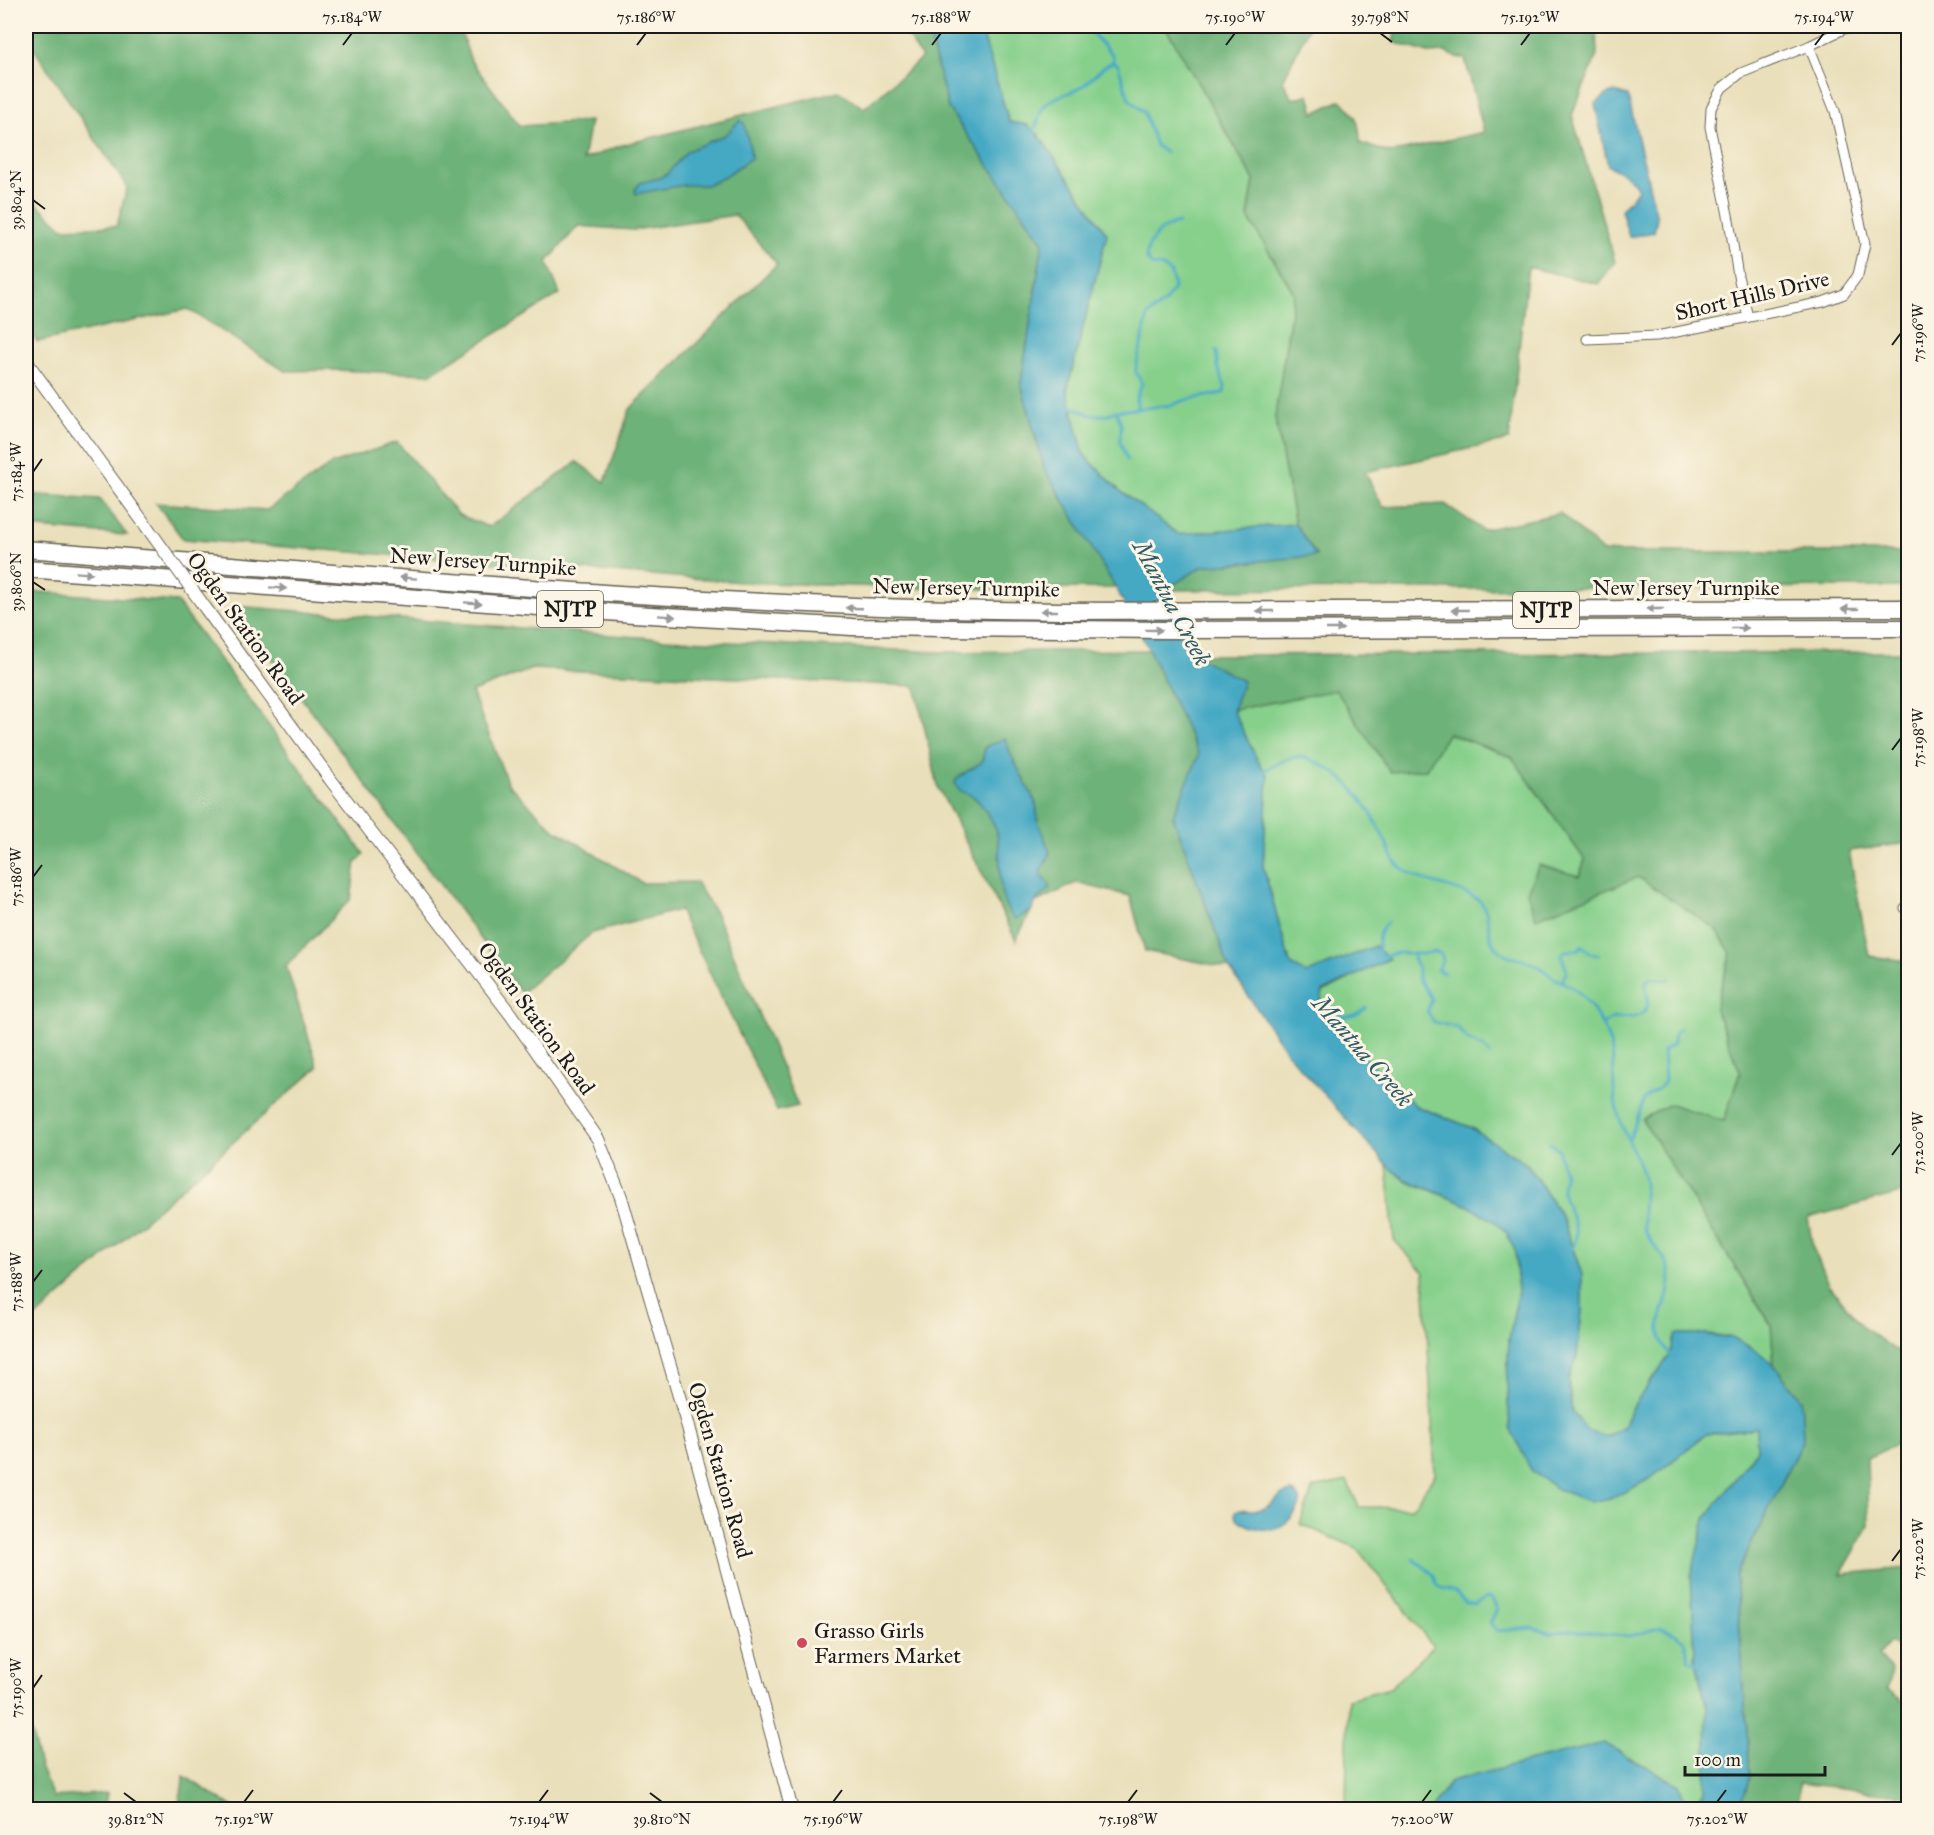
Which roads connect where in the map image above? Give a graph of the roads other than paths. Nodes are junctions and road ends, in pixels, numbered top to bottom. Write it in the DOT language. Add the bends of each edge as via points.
graph roads {
  1 [pos="1851,26"];
  2 [pos="1809,46"];
  3 [pos="1748,317"];
  4 [pos="1587,339"];
  5 [pos="26,361"];
  6 [pos="26,549"];
  7 [pos="26,569"];
  8 [pos="1908,609"];
  9 [pos="1908,628"];
  10 [pos="792,1809"];
  1 -- 2 [label="street"];
  2 -- 3 [label="street" via="1741,73 1722,88 1712,108 1710,127"];
  2 -- 3 [label="street, Short Hills Drive" via="1835,111 1865,244 1858,275 1844,294"];
  3 -- 4 [label="street, Short Hills Drive" via="1657,336"];
  5 -- 10 [label="street, Ogden Station Road, bridge" via="330,779 510,1015 604,1150 688,1427"];
  8 -- 6 [label="highway, New Jersey Turnpike / NJTP, one-way" via="922,610 690,599"];
  7 -- 9 [label="highway, New Jersey Turnpike / NJTP, one-way" via="754,622 874,627"];
}
